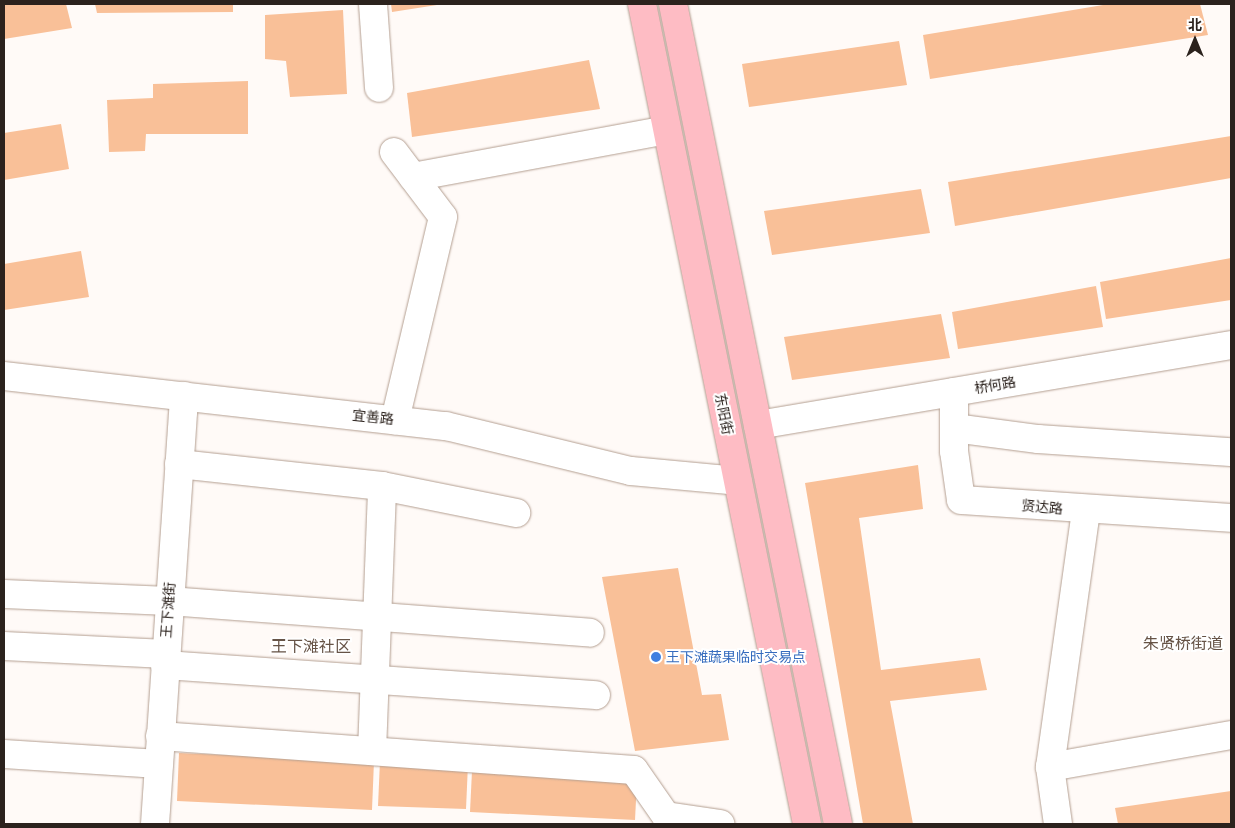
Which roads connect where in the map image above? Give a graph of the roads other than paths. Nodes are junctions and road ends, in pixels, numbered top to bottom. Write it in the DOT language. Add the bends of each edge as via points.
graph roads {
  1 [pos="373,4"];
  2 [pos="642,4"];
  3 [pos="673,4"];
  4 [pos="379,88"];
  5 [pos="667,130"];
  6 [pos="394,152"];
  7 [pos="412,177"];
  8 [pos="1231,345"];
  9 [pos="4,376"];
  10 [pos="954,392"];
  11 [pos="184,396"];
  12 [pos="395,420"];
  13 [pos="758,425"];
  14 [pos="954,428"];
  15 [pos="1231,437"];
  16 [pos="1173,448"];
  17 [pos="1231,452"];
  18 [pos="179,464"];
  19 [pos="738,481"];
  20 [pos="382,486"];
  21 [pos="1086,510"];
  22 [pos="516,513"];
  23 [pos="1231,518"];
  24 [pos="4,594"];
  25 [pos="169,601"];
  26 [pos="376,617"];
  27 [pos="590,633"];
  28 [pos="4,646"];
  29 [pos="165,660"];
  30 [pos="378,679"];
  31 [pos="596,696"];
  32 [pos="1231,735"];
  33 [pos="160,736"];
  34 [pos="372,751"];
  35 [pos="4,754"];
  36 [pos="159,764"];
  37 [pos="1050,767"];
  38 [pos="156,824"];
  39 [pos="720,824"];
  40 [pos="807,824"];
  41 [pos="838,824"];
  42 [pos="1058,824"];
  1 -- 4 [label="street"];
  2 -- 5 [label="main road, 东阳街"];
  3 -- 13 [label="main road"];
  5 -- 7 [label="street"];
  5 -- 19 [label="main road, 东阳街"];
  6 -- 7 [label="street"];
  7 -- 12 [label="street" via="443,217"];
  8 -- 10 [label="street, 桥何路"];
  9 -- 11 [label="street, 宜善路"];
  10 -- 13 [label="street, 桥何路"];
  10 -- 14 [label="street, 贤达路"];
  11 -- 12 [label="street, 宜善路"];
  11 -- 18 [label="street, 王下滩街"];
  12 -- 19 [label="street, 宜善路" via="446,426 631,472"];
  13 -- 41 [label="main road"];
  14 -- 16 [label="street"];
  14 -- 21 [label="street, 贤达路" via="961,500"];
  15 -- 16 [label="street"];
  16 -- 17 [label="street"];
  18 -- 20 [label="street"];
  18 -- 25 [label="street, 王下滩街"];
  19 -- 40 [label="main road, 东阳街"];
  20 -- 22 [label="street"];
  20 -- 26 [label="street"];
  21 -- 23 [label="street, 贤达路"];
  21 -- 37 [label="street"];
  24 -- 25 [label="street"];
  25 -- 26 [label="street"];
  25 -- 29 [label="street, 王下滩街"];
  26 -- 27 [label="street"];
  26 -- 30 [label="street"];
  28 -- 29 [label="street"];
  29 -- 30 [label="street"];
  29 -- 33 [label="street, 王下滩街"];
  30 -- 31 [label="street"];
  30 -- 34 [label="street"];
  32 -- 37 [label="street"];
  33 -- 34 [label="street"];
  33 -- 36 [label="street, 王下滩街"];
  34 -- 39 [label="street" via="634,770 666,816"];
  35 -- 36 [label="street"];
  36 -- 38 [label="street, 王下滩街"];
  37 -- 42 [label="street"];
}
